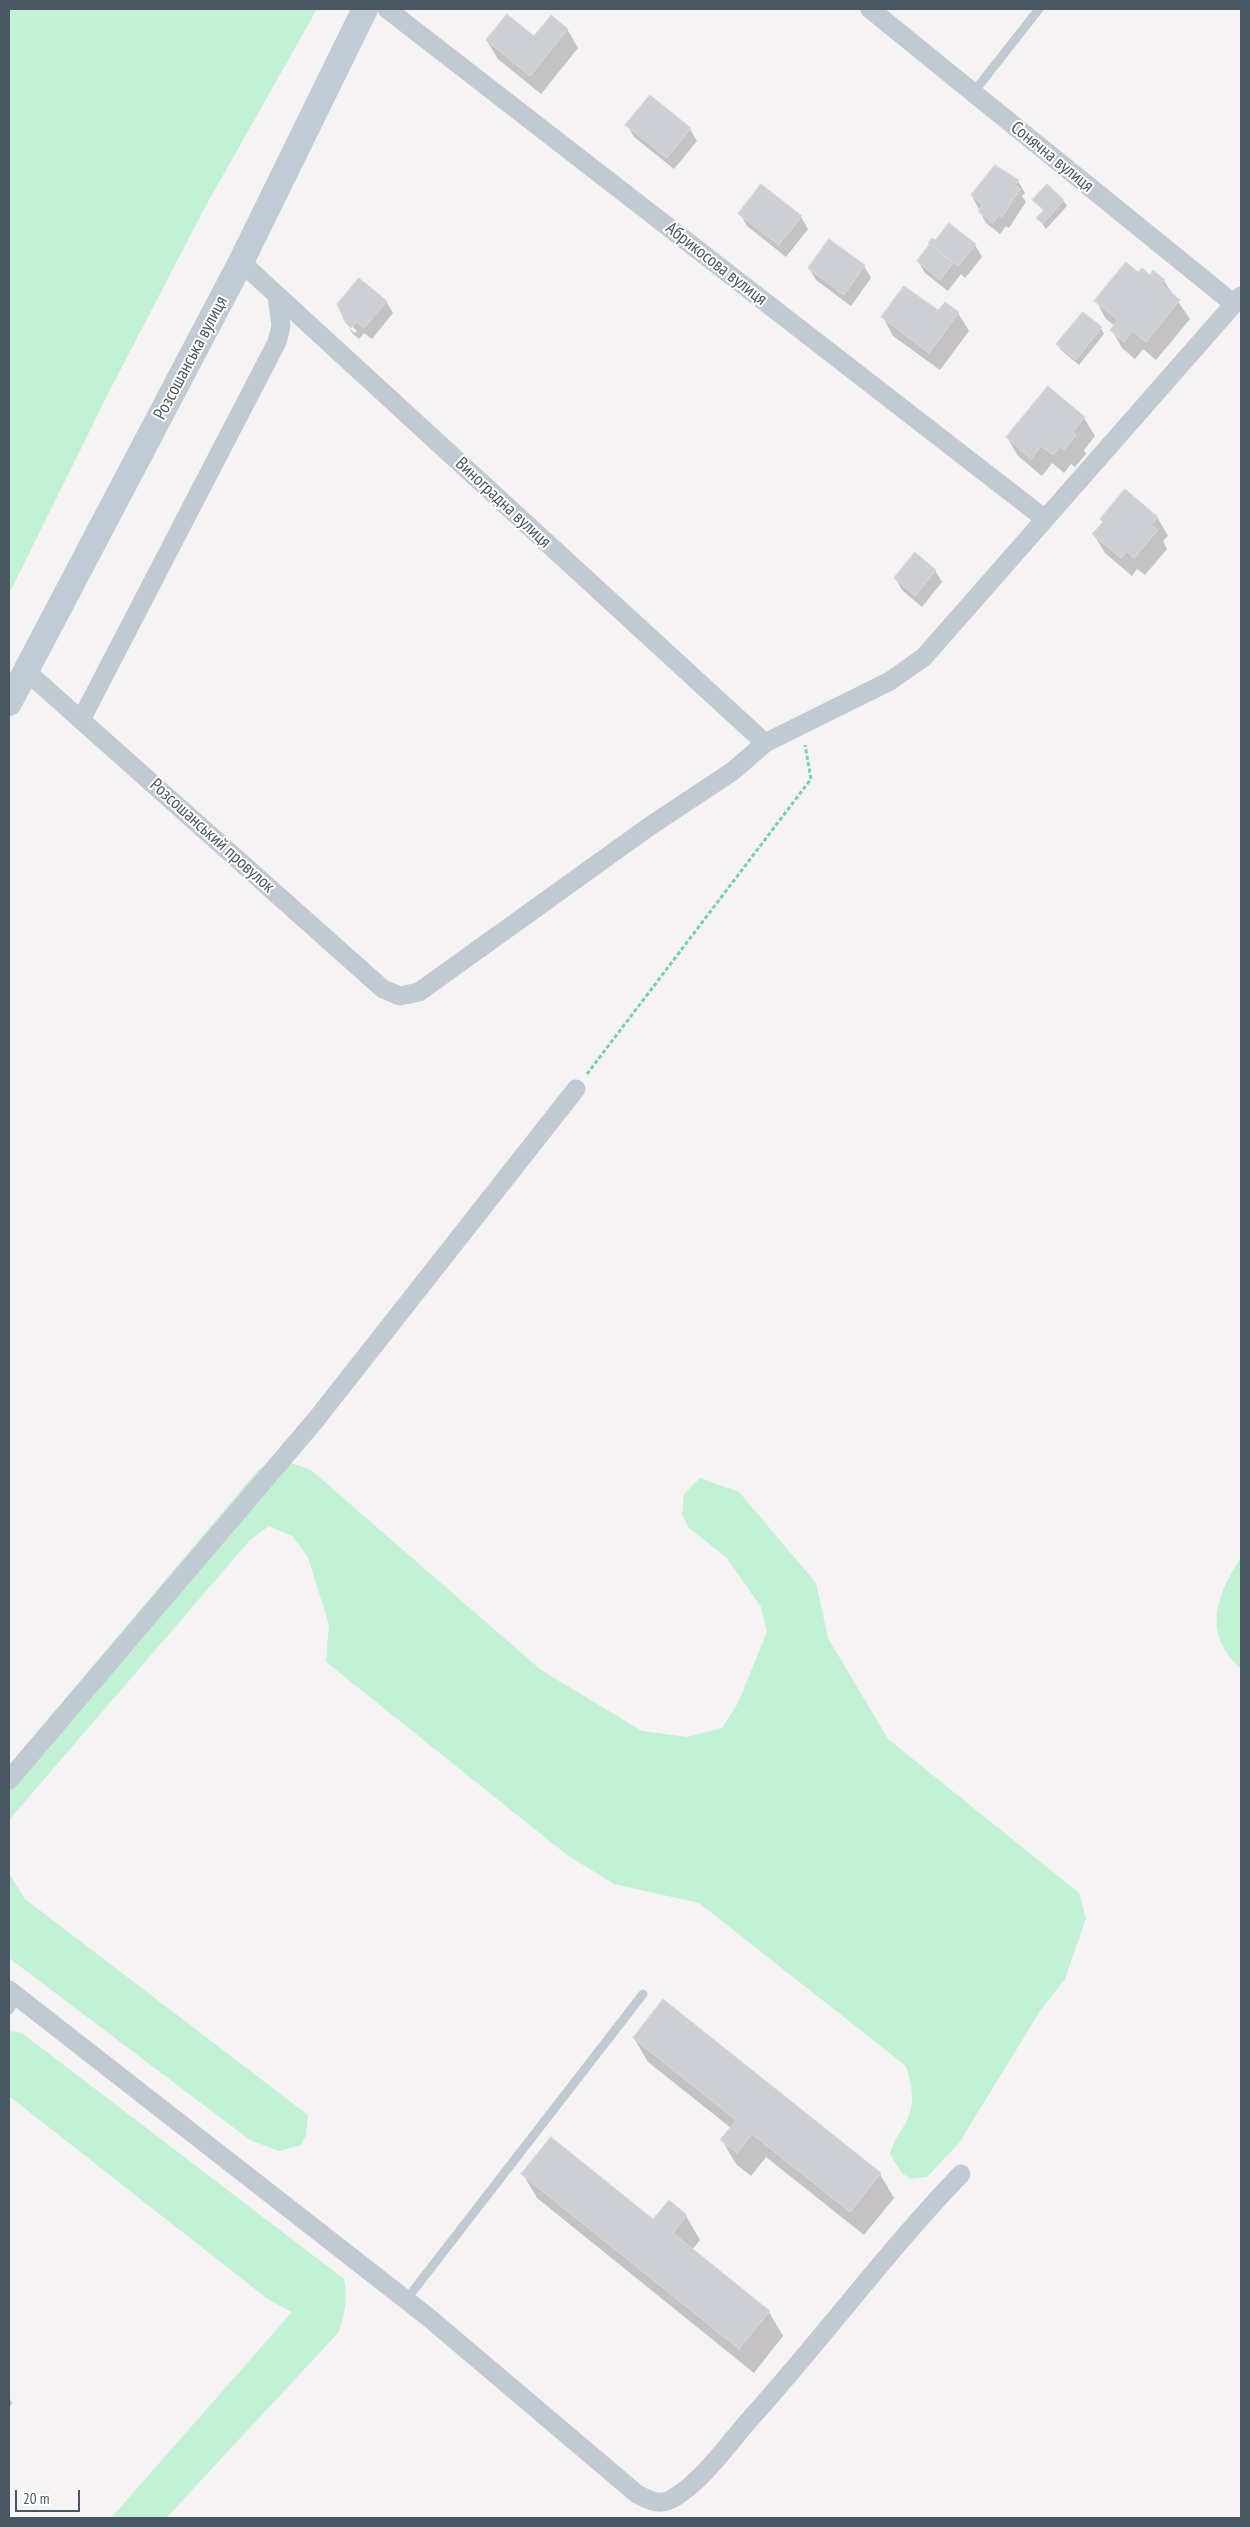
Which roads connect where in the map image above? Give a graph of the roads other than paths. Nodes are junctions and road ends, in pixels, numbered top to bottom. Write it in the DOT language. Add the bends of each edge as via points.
graph roads {
  1 [pos="365,9"];
  2 [pos="387,9"];
  3 [pos="870,9"];
  4 [pos="1039,9"];
  5 [pos="973,93"];
  6 [pos="241,262"];
  7 [pos="277,296"];
  8 [pos="1237,300"];
  9 [pos="1045,520"];
  10 [pos="26,671"];
  11 [pos="9,703"];
  12 [pos="81,720"];
  13 [pos="765,743"];
  14 [pos="576,1089"];
  15 [pos="9,1780"];
  16 [pos="643,1994"];
  17 [pos="12,1999"];
  18 [pos="961,2174"];
  19 [pos="406,2300"];
  1 -- 6 [label="street, Розсошанська вулиця"];
  2 -- 9 [label="street, Абрикосова вулиця"];
  3 -- 5 [label="street, Сонячна вулиця"];
  4 -- 5 [label="lane"];
  5 -- 8 [label="street, Сонячна вулиця"];
  6 -- 7 [label="street, Виноградна вулиця"];
  6 -- 10 [label="street, Розсошанська вулиця"];
  7 -- 12 [label="street" via="281,326 277,342"];
  7 -- 13 [label="street, Виноградна вулиця"];
  8 -- 9 [label="street"];
  9 -- 13 [label="street" via="924,657 890,681"];
  10 -- 11 [label="street, Розсошанська вулиця"];
  10 -- 12 [label="street, Розсошанський провулок"];
  12 -- 13 [label="street, Розсошанський провулок" via="383,989 400,996 419,992 650,826 733,771"];
  14 -- 15 [label="street" via="314,1422"];
  16 -- 19 [label="lane"];
  17 -- 19 [label="street"];
  18 -- 19 [label="street" via="924,2212 795,2369 701,2474 670,2500 654,2503 637,2494"];
}
